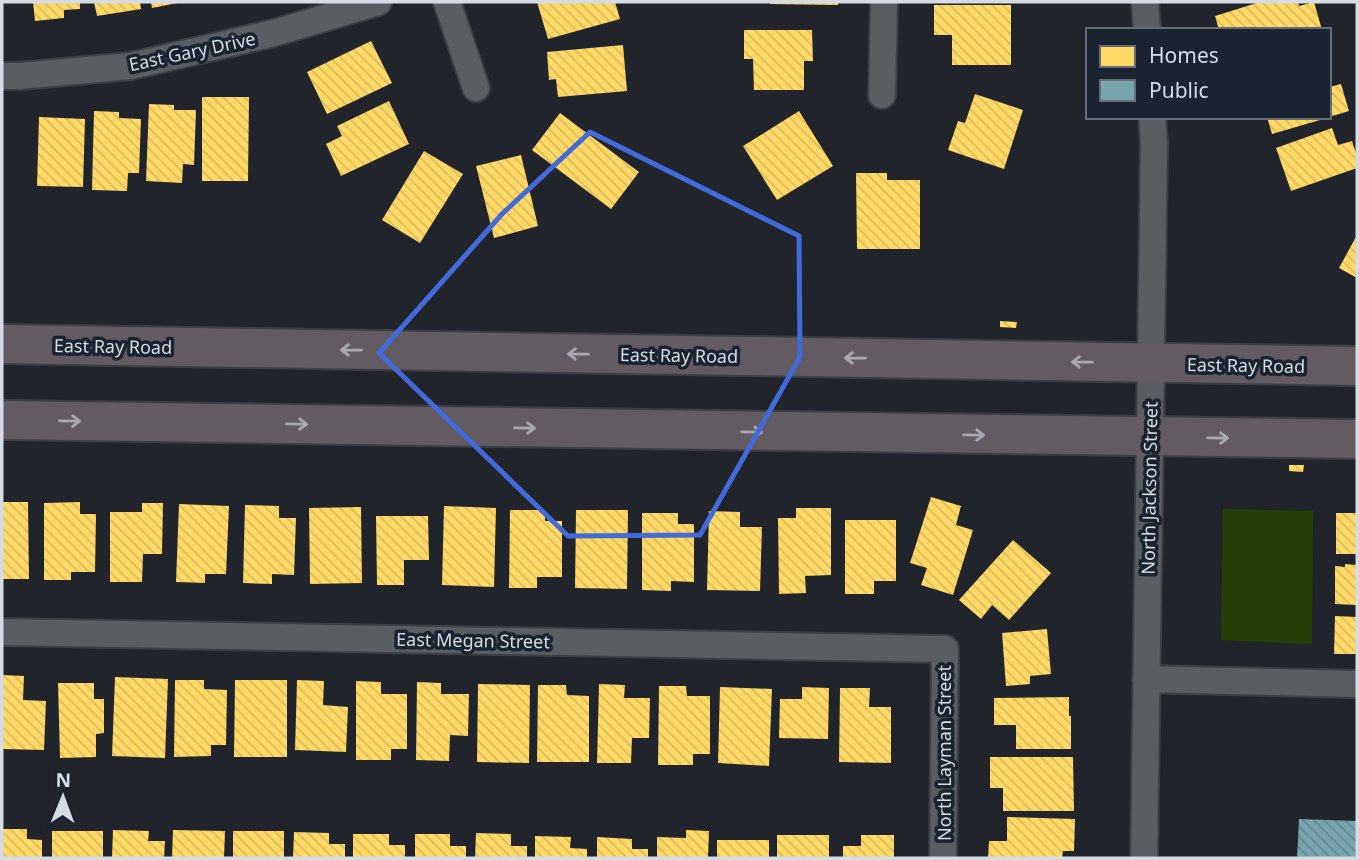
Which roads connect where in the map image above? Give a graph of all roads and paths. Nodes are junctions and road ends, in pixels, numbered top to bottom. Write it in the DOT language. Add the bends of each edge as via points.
graph roads {
  1 [pos="378,2"];
  2 [pos="447,2"];
  3 [pos="884,2"];
  4 [pos="1145,2"];
  5 [pos="1147,28"];
  6 [pos="2,76"];
  7 [pos="476,88"];
  8 [pos="882,95"];
  9 [pos="1152,119"];
  10 [pos="2,344"];
  11 [pos="1151,363"];
  12 [pos="1357,366"];
  13 [pos="2,420"];
  14 [pos="1150,437"];
  15 [pos="1357,439"];
  16 [pos="2,632"];
  17 [pos="945,649"];
  18 [pos="1146,679"];
  19 [pos="1357,684"];
  20 [pos="943,858"];
  21 [pos="1143,858"];
  1 -- 6 [label="street, East Gary Drive" via="274,33 131,66"];
  2 -- 7 [label="street"];
  3 -- 8 [label="street"];
  4 -- 5 [label="street"];
  9 -- 11 [label="street, North Jackson Street"];
  11 -- 10 [label="main road, East Ray Road, one-way"];
  11 -- 12 [label="main road, East Ray Road"];
  11 -- 14 [label="street, North Jackson Street"];
  13 -- 14 [label="main road, one-way"];
  14 -- 15 [label="main road, one-way"];
  14 -- 18 [label="street, North Jackson Street"];
  16 -- 17 [label="street, East Megan Street"];
  17 -- 20 [label="street, North Layman Street"];
  18 -- 19 [label="street"];
  18 -- 21 [label="street, North Jackson Street"];
}
